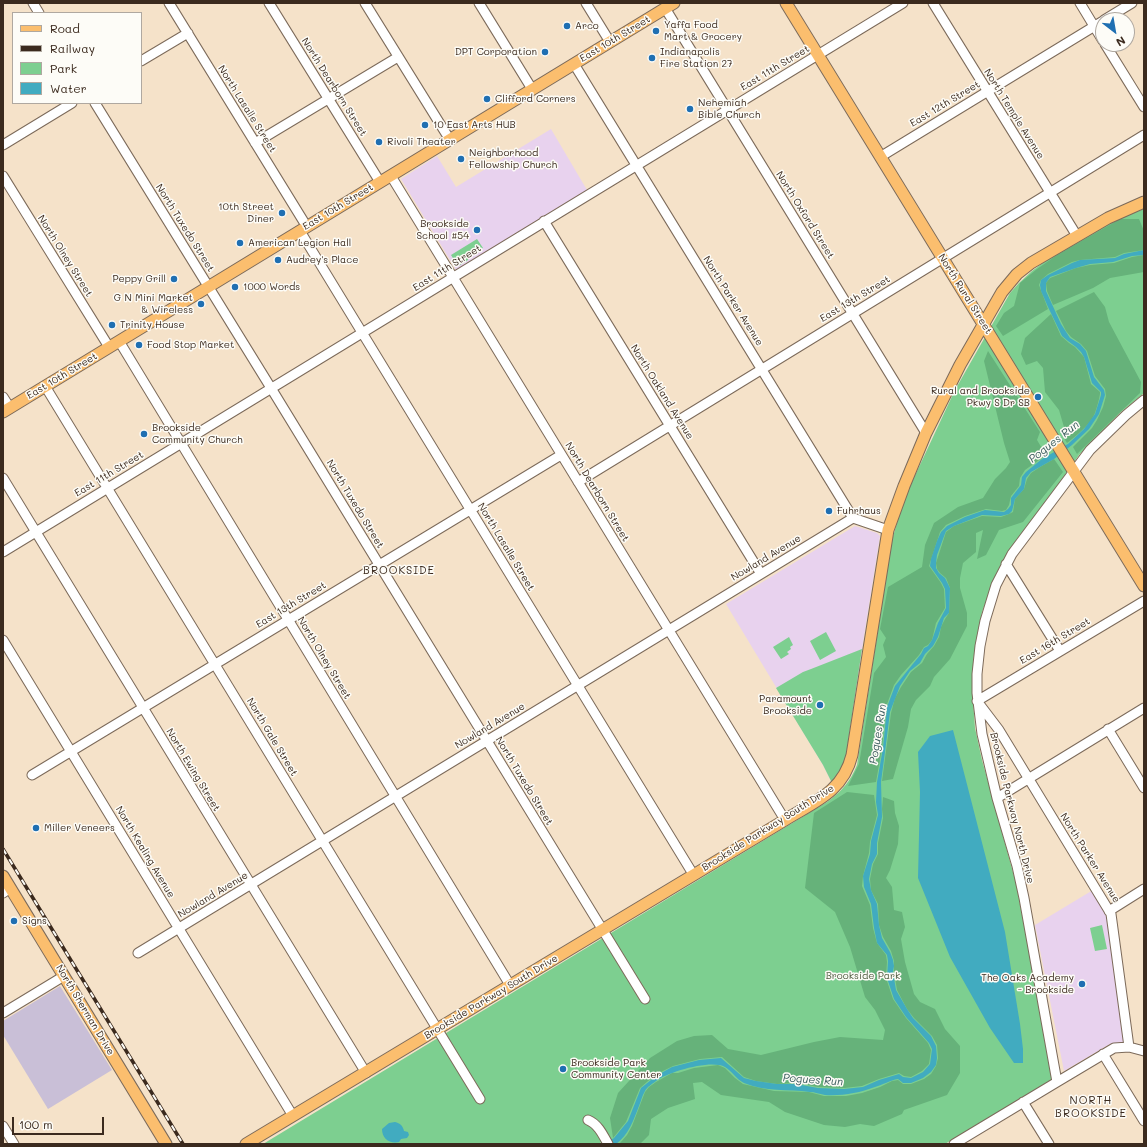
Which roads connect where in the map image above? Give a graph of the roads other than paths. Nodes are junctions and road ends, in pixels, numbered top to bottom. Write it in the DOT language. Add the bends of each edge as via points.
graph roads {
  1 [pos="33,3"];
  2 [pos="169,3"];
  3 [pos="269,3"];
  4 [pos="365,3"];
  5 [pos="478,3"];
  6 [pos="586,3"];
  7 [pos="786,3"];
  8 [pos="903,3"];
  9 [pos="933,3"];
  10 [pos="1080,3"];
  11 [pos="1132,3"];
  12 [pos="670,6"];
  13 [pos="38,12"];
  14 [pos="1117,12"];
  15 [pos="1094,26"];
  16 [pos="188,33"];
  17 [pos="610,42"];
  18 [pos="1110,52"];
  19 [pos="818,55"];
  20 [pos="398,57"];
  21 [pos="142,60"];
  22 [pos="574,64"];
  23 [pos="532,89"];
  24 [pos="987,91"];
  25 [pos="328,99"];
  26 [pos="70,104"];
  27 [pos="96,104"];
  28 [pos="1144,107"];
  29 [pos="727,110"];
  30 [pos="1144,136"];
  31 [pos="450,140"];
  32 [pos="255,143"];
  33 [pos="3,145"];
  34 [pos="880,157"];
  35 [pos="636,165"];
  36 [pos="3,176"];
  37 [pos="390,176"];
  38 [pos="380,182"];
  39 [pos="1050,193"];
  40 [pos="1144,202"];
  41 [pos="544,221"];
  42 [pos="303,229"];
  43 [pos="1077,236"];
  44 [pos="943,259"];
  45 [pos="453,277"];
  46 [pos="208,287"];
  47 [pos="853,314"];
  48 [pos="983,323"];
  49 [pos="362,333"];
  50 [pos="119,341"];
  51 [pos="109,348"];
  52 [pos="762,370"];
  53 [pos="45,386"];
  54 [pos="271,388"];
  55 [pos="3,397"];
  56 [pos="1144,400"];
  57 [pos="6,410"];
  58 [pos="670,426"];
  59 [pos="926,433"];
  60 [pos="180,443"];
  61 [pos="561,455"];
  62 [pos="1071,467"];
  63 [pos="3,478"];
  64 [pos="578,482"];
  65 [pos="107,488"];
  66 [pos="470,510"];
  67 [pos="853,518"];
  68 [pos="888,530"];
  69 [pos="36,532"];
  70 [pos="3,552"];
  71 [pos="1006,564"];
  72 [pos="379,565"];
  73 [pos="761,574"];
  74 [pos="1144,586"];
  75 [pos="1144,601"];
  76 [pos="288,620"];
  77 [pos="669,630"];
  78 [pos="3,640"];
  79 [pos="1060,651"];
  80 [pos="215,664"];
  81 [pos="578,685"];
  82 [pos="977,701"];
  83 [pos="143,708"];
  84 [pos="1144,708"];
  85 [pos="1108,730"];
  86 [pos="486,741"];
  87 [pos="71,751"];
  88 [pos="32,775"];
  89 [pos="1028,778"];
  90 [pos="1144,788"];
  91 [pos="395,797"];
  92 [pos="997,798"];
  93 [pos="785,820"];
  94 [pos="322,841"];
  95 [pos="694,874"];
  96 [pos="3,876"];
  97 [pos="250,884"];
  98 [pos="1144,889"];
  99 [pos="7,890"];
  100 [pos="1109,911"];
  101 [pos="179,928"];
  102 [pos="602,930"];
  103 [pos="138,953"];
  104 [pos="64,976"];
  105 [pos="510,985"];
  106 [pos="645,999"];
  107 [pos="3,1013"];
  108 [pos="437,1029"];
  109 [pos="1139,1047"];
  110 [pos="1103,1054"];
  111 [pos="366,1073"];
  112 [pos="1056,1082"];
  113 [pos="480,1099"];
  114 [pos="1023,1102"];
  115 [pos="293,1116"];
  116 [pos="588,1120"];
  117 [pos="1144,1121"];
  118 [pos="4,1130"];
  119 [pos="607,1141"];
  120 [pos="14,1144"];
  121 [pos="166,1144"];
  122 [pos="246,1144"];
  123 [pos="954,1144"];
  124 [pos="1049,1144"];
  1 -- 13 [label="street"];
  2 -- 16 [label="street, North Lasalle Street"];
  3 -- 25 [label="street, North Dearborn Street"];
  4 -- 20 [label="street"];
  5 -- 23 [label="street"];
  6 -- 17 [label="street"];
  7 -- 19 [label="main road, North Rural Street"];
  8 -- 19 [label="street, East 11th Street"];
  9 -- 24 [label="street, North Temple Avenue"];
  10 -- 15 [label="street"];
  11 -- 14 [label="street, East 12th Street"];
  12 -- 17 [label="main road, East 10th Street"];
  12 -- 29 [label="street, North Oxford Street"];
  15 -- 24 [label="street, East 12th Street"];
  16 -- 21 [label="street"];
  16 -- 32 [label="street, North Lasalle Street"];
  17 -- 22 [label="main road, East 10th Street"];
  18 -- 28 [label="street"];
  19 -- 29 [label="street, East 11th Street"];
  19 -- 34 [label="main road, North Rural Street"];
  20 -- 25 [label="street"];
  20 -- 31 [label="street"];
  22 -- 23 [label="main road, East 10th Street"];
  22 -- 35 [label="street, North Parker Avenue"];
  23 -- 31 [label="main road, East 10th Street"];
  24 -- 34 [label="street, East 12th Street"];
  24 -- 39 [label="street, North Temple Avenue"];
  25 -- 32 [label="street"];
  25 -- 38 [label="street, North Dearborn Street"];
  26 -- 33 [label="street"];
  27 -- 46 [label="street, North Tuxedo Street"];
  29 -- 35 [label="street, East 11th Street"];
  29 -- 47 [label="street, North Oxford Street"];
  30 -- 39 [label="street, East 13th Street"];
  31 -- 37 [label="main road, East 10th Street"];
  32 -- 42 [label="street, North Lasalle Street"];
  34 -- 44 [label="main road, North Rural Street"];
  35 -- 41 [label="street, East 11th Street"];
  35 -- 52 [label="street, North Parker Avenue"];
  36 -- 51 [label="street, North Olney Street"];
  37 -- 38 [label="main road, East 10th Street"];
  37 -- 45 [label="street, North Dearborn Street"];
  38 -- 42 [label="main road, East 10th Street"];
  39 -- 43 [label="street, North Temple Avenue"];
  39 -- 44 [label="street, East 13th Street"];
  40 -- 43 [label="main road, Brookside Parkway South Drive" via="1108,218"];
  41 -- 45 [label="street, East 11th Street"];
  41 -- 58 [label="street, North Oakland Avenue"];
  42 -- 46 [label="main road, East 10th Street"];
  42 -- 49 [label="street, North Lasalle Street"];
  43 -- 48 [label="main road, Brookside Parkway South Drive" via="1017,274 1002,292"];
  44 -- 47 [label="street, East 13th Street"];
  44 -- 48 [label="main road, North Rural Street"];
  45 -- 49 [label="street, East 11th Street"];
  45 -- 61 [label="street, North Dearborn Street"];
  46 -- 50 [label="main road, East 10th Street"];
  46 -- 54 [label="street, North Tuxedo Street"];
  47 -- 52 [label="street, East 13th Street"];
  47 -- 59 [label="street, North Oxford Street"];
  48 -- 59 [label="main road, Brookside Parkway South Drive"];
  48 -- 62 [label="main road, North Rural Street"];
  49 -- 54 [label="street, East 11th Street"];
  49 -- 66 [label="street, North Lasalle Street"];
  50 -- 51 [label="main road, East 10th Street"];
  50 -- 60 [label="street, North Olney Street"];
  51 -- 53 [label="main road, East 10th Street"];
  52 -- 58 [label="street, East 13th Street"];
  52 -- 67 [label="street, North Parker Avenue"];
  53 -- 57 [label="main road, East 10th Street"];
  53 -- 65 [label="street, North Gale Street"];
  54 -- 60 [label="street, East 11th Street"];
  54 -- 72 [label="street, North Tuxedo Street"];
  55 -- 57 [label="street"];
  56 -- 62 [label="street, Brookside Parkway North Drive"];
  58 -- 64 [label="street, East 13th Street"];
  58 -- 73 [label="street, North Oakland Avenue"];
  59 -- 68 [label="main road, Brookside Parkway South Drive"];
  60 -- 65 [label="street, East 11th Street"];
  60 -- 76 [label="street, North Olney Street"];
  61 -- 64 [label="street, North Dearborn Street"];
  61 -- 66 [label="street, East 13th Street"];
  62 -- 71 [label="street, Brookside Parkway North Drive"];
  62 -- 74 [label="main road, North Rural Street"];
  63 -- 69 [label="street, North Ewing Street"];
  64 -- 77 [label="street, North Dearborn Street"];
  65 -- 69 [label="street, East 11th Street"];
  65 -- 80 [label="street, North Gale Street"];
  66 -- 72 [label="street, East 13th Street"];
  66 -- 81 [label="street, North Lasalle Street"];
  67 -- 68 [label="street"];
  67 -- 73 [label="street, Nowland Avenue"];
  68 -- 93 [label="main road, Brookside Parkway South Drive" via="850,764 843,779 834,788"];
  69 -- 70 [label="street, East 11th Street"];
  69 -- 83 [label="street, North Ewing Street"];
  71 -- 79 [label="street"];
  71 -- 82 [label="street, Brookside Parkway North Drive" via="996,585 980,640"];
  72 -- 76 [label="street, East 13th Street"];
  72 -- 86 [label="street, North Tuxedo Street"];
  73 -- 77 [label="street, Nowland Avenue"];
  75 -- 79 [label="street, East 16th Street"];
  76 -- 80 [label="street, East 13th Street"];
  76 -- 91 [label="street, North Olney Street"];
  77 -- 81 [label="street, Nowland Avenue"];
  77 -- 93 [label="street, North Dearborn Street"];
  78 -- 87 [label="street, North Kealing Avenue"];
  79 -- 82 [label="street, East 16th Street"];
  80 -- 83 [label="street, East 13th Street"];
  80 -- 94 [label="street, North Gale Street"];
  81 -- 86 [label="street, Nowland Avenue"];
  81 -- 95 [label="street, North Lasalle Street"];
  82 -- 89 [label="street, North Parker Avenue" via="999,730"];
  82 -- 92 [label="street, Brookside Parkway North Drive"];
  83 -- 87 [label="street, East 13th Street"];
  83 -- 97 [label="street, North Ewing Street"];
  84 -- 85 [label="street"];
  85 -- 89 [label="street"];
  85 -- 90 [label="street"];
  86 -- 91 [label="street, Nowland Avenue"];
  86 -- 102 [label="street, North Tuxedo Street"];
  87 -- 88 [label="street, East 13th Street"];
  87 -- 101 [label="street, North Kealing Avenue"];
  89 -- 92 [label="street"];
  89 -- 100 [label="street, North Parker Avenue"];
  91 -- 94 [label="street, Nowland Avenue"];
  91 -- 105 [label="street, North Olney Street"];
  92 -- 112 [label="street, Brookside Parkway North Drive" via="1017,866 1026,908"];
  93 -- 95 [label="main road, Brookside Parkway South Drive"];
  94 -- 97 [label="street, Nowland Avenue"];
  94 -- 108 [label="street, North Gale Street"];
  95 -- 102 [label="main road, Brookside Parkway South Drive"];
  96 -- 99 [label="main road, North Sherman Drive"];
  97 -- 101 [label="street, Nowland Avenue"];
  97 -- 111 [label="street, North Ewing Street"];
  98 -- 100 [label="street"];
  99 -- 104 [label="main road, North Sherman Drive"];
  100 -- 109 [label="street, North Parker Avenue"];
  101 -- 103 [label="street, Nowland Avenue"];
  101 -- 115 [label="street, North Kealing Avenue"];
  102 -- 105 [label="main road, Brookside Parkway South Drive"];
  102 -- 106 [label="street, North Tuxedo Street"];
  104 -- 107 [label="street"];
  104 -- 121 [label="main road, North Sherman Drive"];
  105 -- 108 [label="main road, Brookside Parkway South Drive"];
  108 -- 111 [label="main road, Brookside Parkway South Drive"];
  108 -- 113 [label="street, North Gale Street"];
  109 -- 110 [label="street" via="1114,1048"];
  110 -- 112 [label="street"];
  110 -- 117 [label="street"];
  111 -- 115 [label="main road, Brookside Parkway South Drive"];
  112 -- 114 [label="street"];
  114 -- 123 [label="street"];
  114 -- 124 [label="street"];
  115 -- 122 [label="main road, Brookside Parkway South Drive"];
  116 -- 119 [label="street" via="598,1127"];
  118 -- 120 [label="street"];
}
